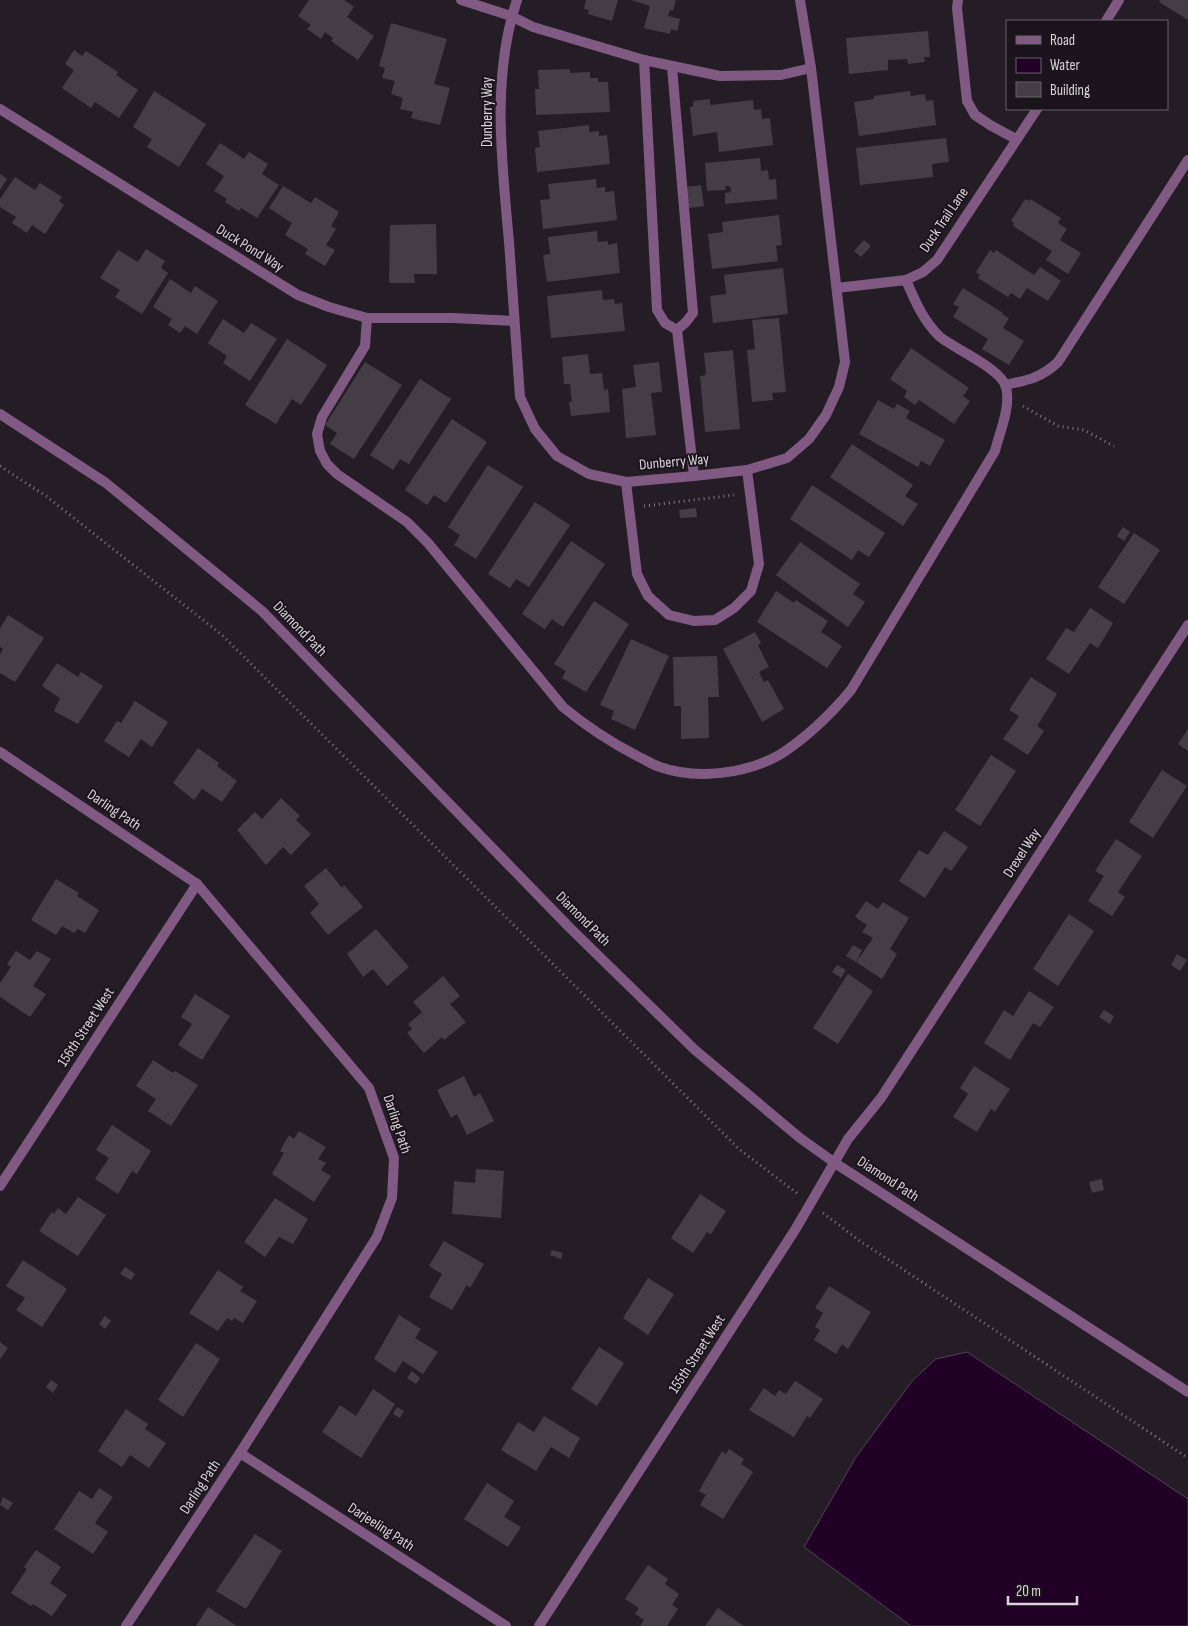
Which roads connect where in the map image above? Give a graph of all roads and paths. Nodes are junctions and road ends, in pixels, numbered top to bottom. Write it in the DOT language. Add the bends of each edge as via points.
graph roads {
  1 [pos="461,0"];
  2 [pos="517,0"];
  3 [pos="800,0"];
  4 [pos="958,0"];
  5 [pos="1119,0"];
  6 [pos="511,16"];
  7 [pos="1107,20"];
  8 [pos="644,60"];
  9 [pos="672,67"];
  10 [pos="811,68"];
  11 [pos="0,109"];
  12 [pos="1036,110"];
  13 [pos="1016,139"];
  14 [pos="1188,160"];
  15 [pos="906,280"];
  16 [pos="837,288"];
  17 [pos="367,318"];
  18 [pos="514,321"];
  19 [pos="677,330"];
  20 [pos="1005,385"];
  21 [pos="1007,397"];
  22 [pos="0,414"];
  23 [pos="1114,446"];
  24 [pos="0,466"];
  25 [pos="747,470"];
  26 [pos="694,476"];
  27 [pos="626,482"];
  28 [pos="750,493"];
  29 [pos="630,508"];
  30 [pos="1188,625"];
  31 [pos="0,752"];
  32 [pos="197,884"];
  33 [pos="880,1098"];
  34 [pos="835,1162"];
  35 [pos="0,1186"];
  36 [pos="811,1204"];
  37 [pos="1188,1392"];
  38 [pos="240,1453"];
  39 [pos="1188,1458"];
  40 [pos="126,1626"];
  41 [pos="506,1626"];
  42 [pos="539,1626"];
  1 -- 6 [label="street"];
  2 -- 6 [label="street, Dunberry Way"];
  3 -- 10 [label="street, Dunberry Way"];
  4 -- 13 [label="street" via="967,101 975,115"];
  5 -- 7 [label="street"];
  6 -- 8 [label="street" via="533,27"];
  6 -- 18 [label="street, Dunberry Way" via="501,76 501,138"];
  8 -- 9 [label="street"];
  8 -- 19 [label="street" via="657,310 665,323"];
  9 -- 10 [label="street" via="720,76 781,75"];
  9 -- 19 [label="street" via="693,313"];
  10 -- 16 [label="street, Dunberry Way"];
  11 -- 17 [label="street, Duck Pond Way" via="298,296"];
  12 -- 13 [label="street, Duck Trail Lane"];
  13 -- 15 [label="street, Duck Trail Lane" via="937,260"];
  14 -- 20 [label="street" via="1058,362 1032,380"];
  15 -- 16 [label="street, Duck Trail Lane"];
  15 -- 20 [label="street" via="931,327 942,338 989,368"];
  16 -- 25 [label="street, Dunberry Way" via="845,362 839,387 826,415 809,439 787,458"];
  17 -- 18 [label="street, Duck Pond Way"];
  17 -- 21 [label="street" via="365,346 322,417 317,434 327,464 407,522 428,543 563,707 619,746 659,767 688,774 707,776 746,768 780,754 831,714 851,690 995,451"];
  18 -- 27 [label="street, Dunberry Way" via="520,398 535,428 557,456 589,474"];
  19 -- 26 [label="street"];
  20 -- 21 [label="street"];
  21 -- 23 [label="path" via="1058,426 1084,430"];
  22 -- 34 [label="street, Diamond Path" via="106,483 262,611 570,928 695,1050 800,1138"];
  24 -- 36 [label="path" via="46,496 222,635 740,1149"];
  25 -- 26 [label="street, Dunberry Way"];
  25 -- 28 [label="street"];
  26 -- 27 [label="street, Dunberry Way"];
  27 -- 29 [label="street"];
  28 -- 29 [label="path"];
  28 -- 29 [label="street" via="759,564 751,591 734,608 715,620 694,621 669,614 648,596 638,574"];
  30 -- 33 [label="street, Drexel Way"];
  31 -- 32 [label="street, Darling Path"];
  32 -- 35 [label="street, 156th Street West"];
  32 -- 38 [label="street, Darling Path" via="370,1088 394,1158 392,1198 377,1237"];
  33 -- 34 [label="street, 155th Street West" via="848,1139"];
  34 -- 36 [label="street, 155th Street West"];
  34 -- 37 [label="street, Diamond Path"];
  36 -- 39 [label="path" via="860,1241"];
  36 -- 42 [label="street, 155th Street West"];
  38 -- 40 [label="street, Darling Path"];
  38 -- 41 [label="street, Darjeeling Path"];
}
